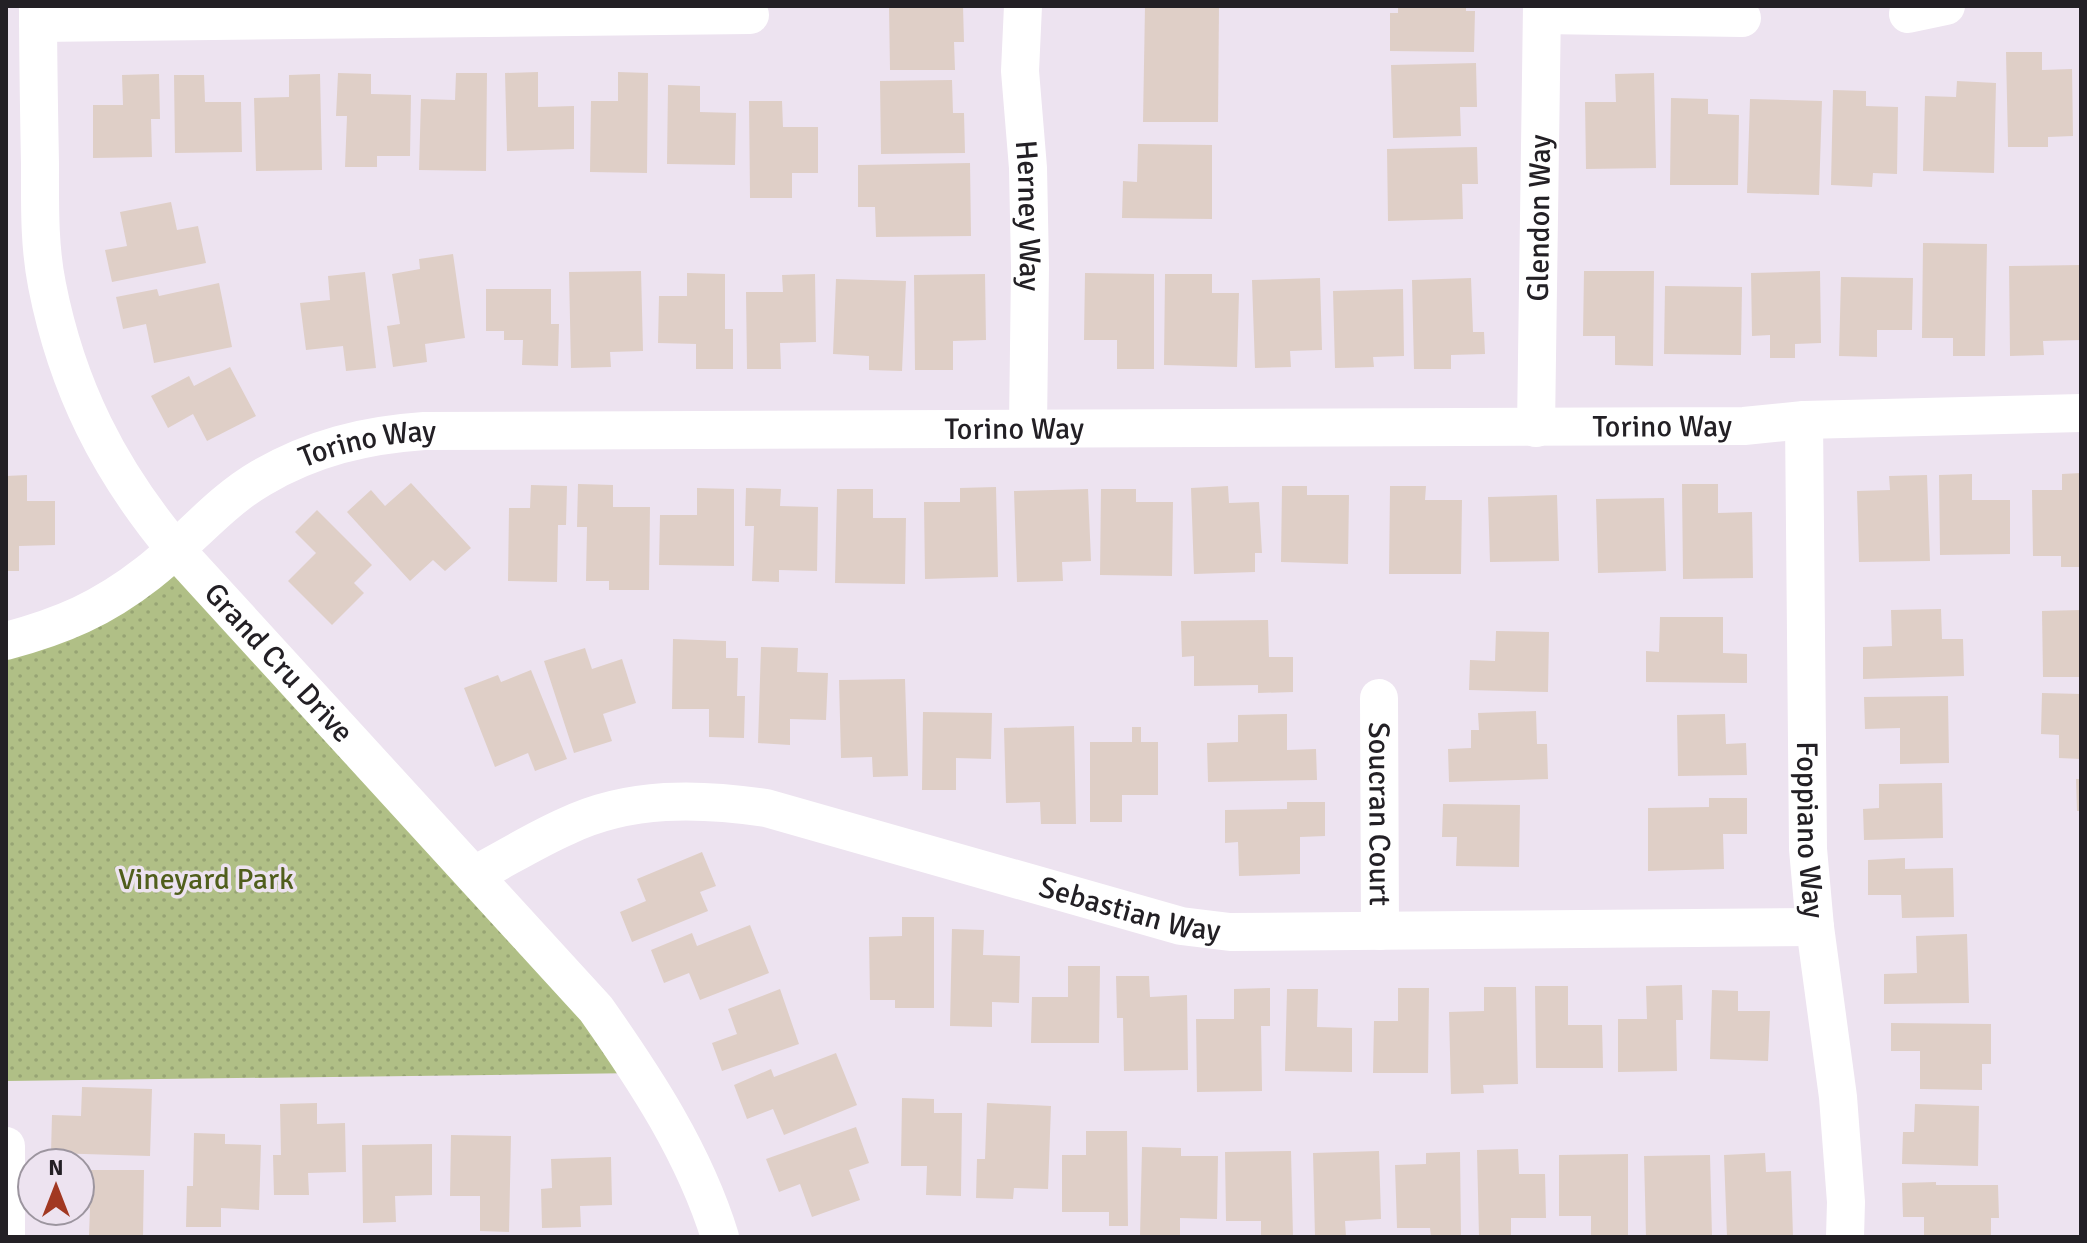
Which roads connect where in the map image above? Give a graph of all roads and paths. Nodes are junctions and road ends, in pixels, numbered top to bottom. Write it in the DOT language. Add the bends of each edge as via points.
graph roads {
  1 [pos="1023,6"];
  2 [pos="1946,6"];
  3 [pos="1542,11"];
  4 [pos="38,14"];
  5 [pos="1908,14"];
  6 [pos="750,15"];
  7 [pos="1742,18"];
  8 [pos="2081,413"];
  9 [pos="1804,420"];
  10 [pos="1028,427"];
  11 [pos="1536,428"];
  12 [pos="175,549"];
  13 [pos="6,641"];
  14 [pos="1379,698"];
  15 [pos="474,875"];
  16 [pos="1815,927"];
  17 [pos="1380,931"];
  18 [pos="6,1146"];
  19 [pos="6,1237"];
  20 [pos="720,1237"];
  21 [pos="1845,1237"];
  1 -- 10 [label="street, Herney Way"];
  2 -- 5 [label="street"];
  3 -- 7 [label="street"];
  3 -- 11 [label="street, Glendon Way"];
  4 -- 6 [label="street"];
  4 -- 12 [label="street, Grand Cru Drive" via="41,238 61,347 108,457"];
  8 -- 9 [label="street, Torino Way"];
  9 -- 11 [label="street, Torino Way" via="1744,426"];
  9 -- 16 [label="street, Foppiano Way" via="1808,849"];
  10 -- 11 [label="street, Torino Way"];
  10 -- 12 [label="street, Torino Way" via="386,434 311,452 260,478"];
  12 -- 13 [label="street, Torino Way" via="104,604 56,628"];
  12 -- 15 [label="street, Grand Cru Drive"];
  14 -- 17 [label="street, Soucran Court"];
  15 -- 17 [label="street, Sebastian Way" via="569,824 621,808 669,800 718,801 766,808 1181,926 1230,932"];
  15 -- 20 [label="street, Grand Cru Drive" via="596,1009 641,1073 681,1142"];
  16 -- 17 [label="street, Sebastian Way"];
  16 -- 21 [label="street, Foppiano Way" via="1838,1097"];
  18 -- 19 [label="street"];
}
